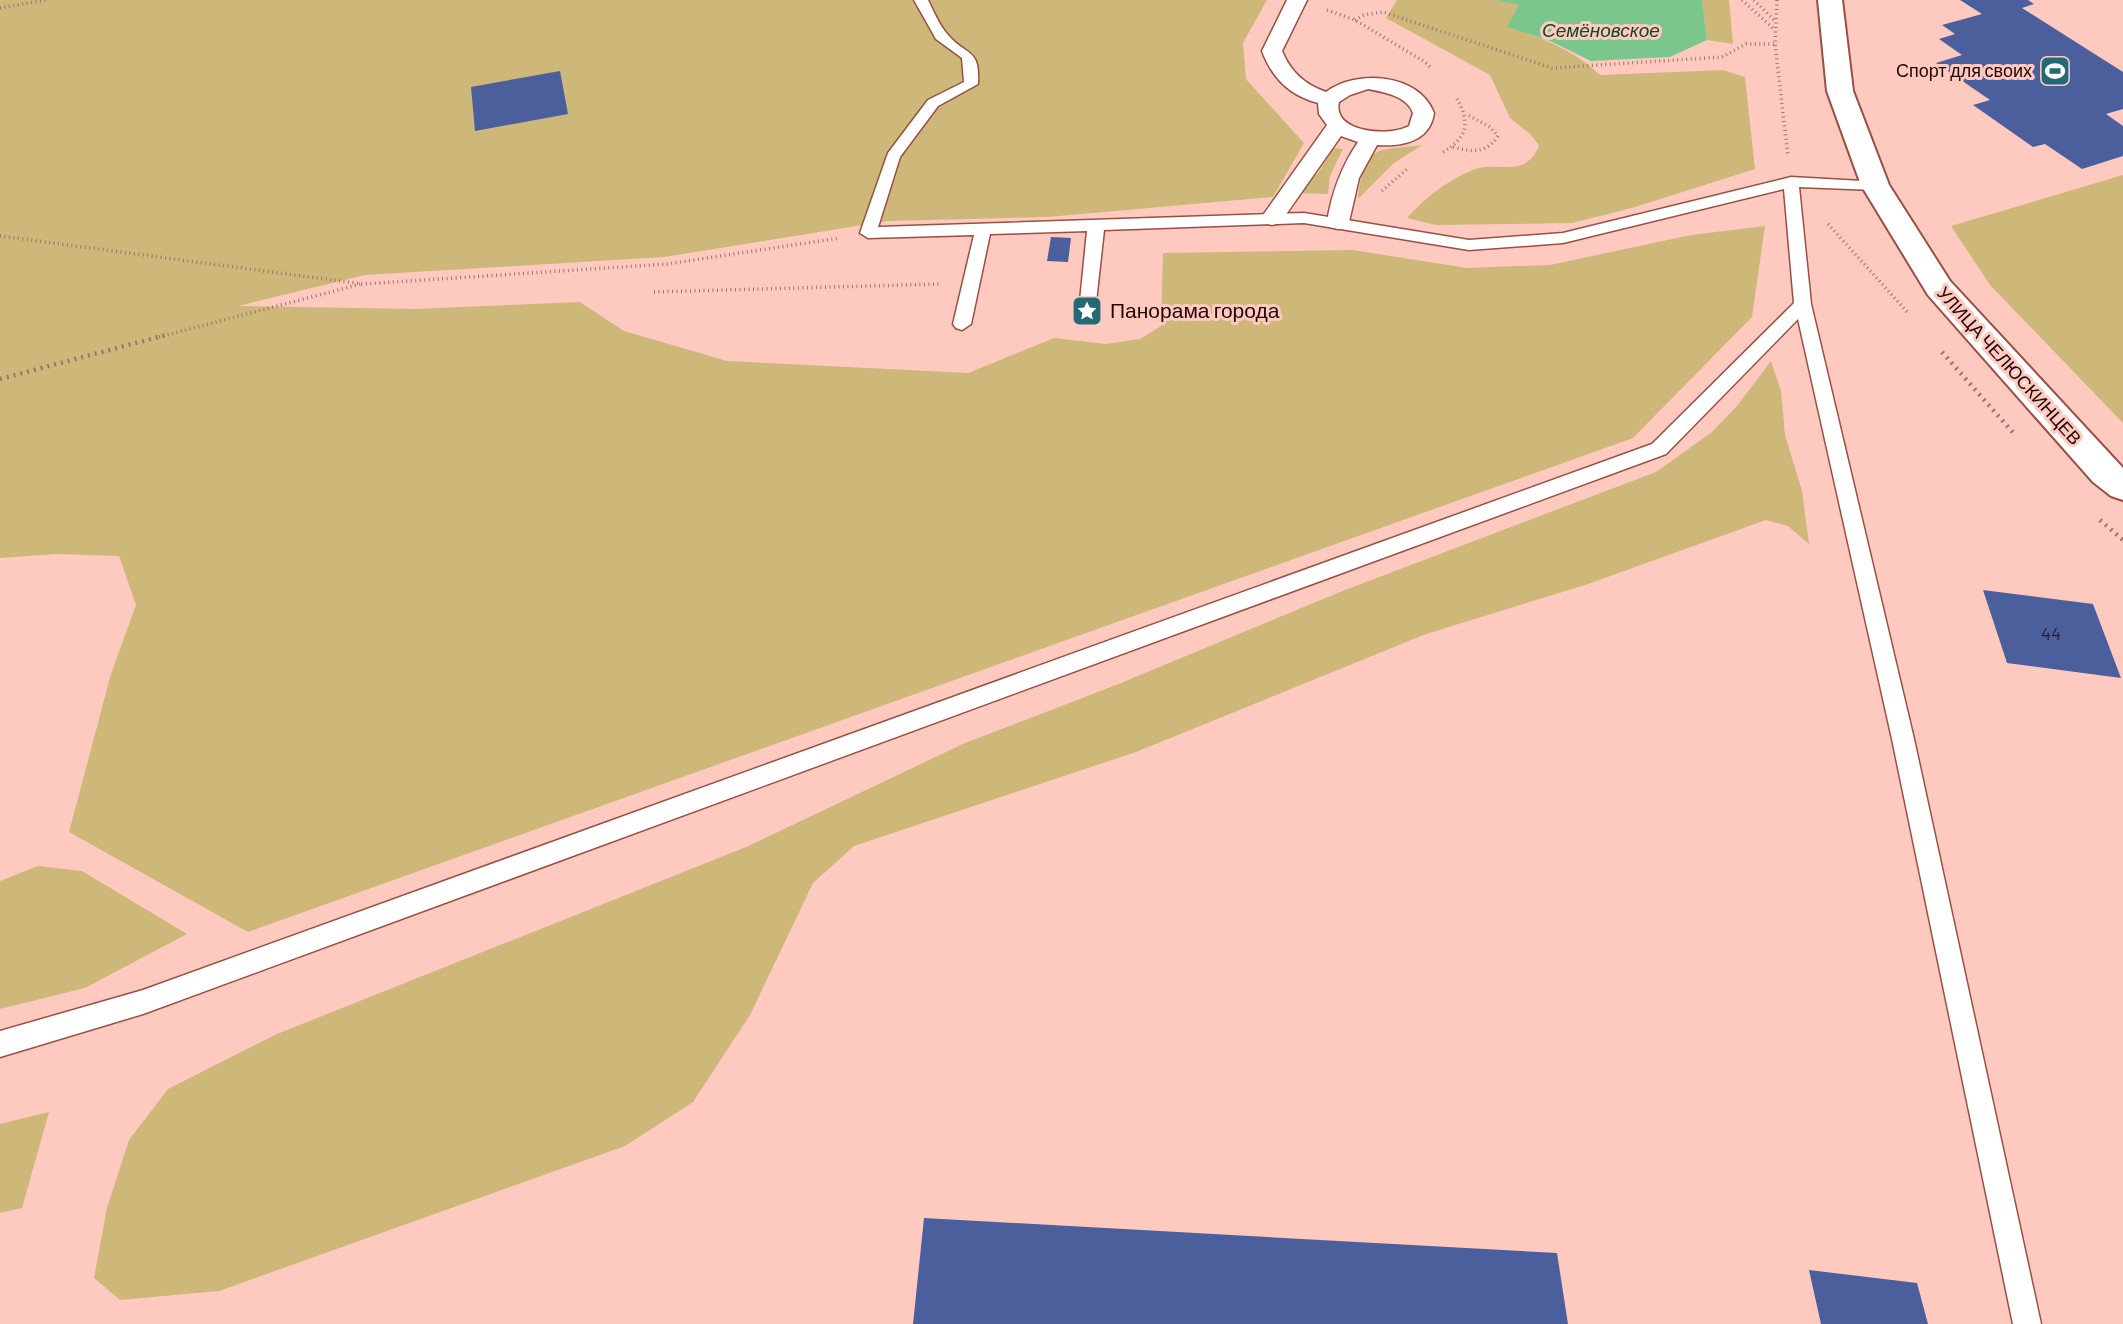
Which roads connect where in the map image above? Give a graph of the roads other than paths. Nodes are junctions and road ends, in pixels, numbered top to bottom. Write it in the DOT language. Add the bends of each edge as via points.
graph roads {
  1 [pos="921,0"];
  2 [pos="1297,0"];
  3 [pos="1830,0"];
  4 [pos="1330,100"];
  5 [pos="1338,125"];
  6 [pos="1371,139"];
  7 [pos="1791,182"];
  8 [pos="1875,185"];
  9 [pos="1272,218"];
  10 [pos="1338,222"];
  11 [pos="1099,223"];
  12 [pos="984,228"];
  13 [pos="1803,304"];
  14 [pos="1087,311"];
  15 [pos="962,324"];
  16 [pos="2123,487"];
  17 [pos="0,1044"];
  18 [pos="2027,1324"];
  1 -- 12 [label="lane" via="942,38 965,51 973,67 971,83 933,103 893,156 868,233"];
  2 -- 4 [label="street" via="1272,51 1277,67 1300,89"];
  3 -- 8 [label="main road, УЛИЦА ЧЕЛЮСКИНЦЕВ" via="1840,91"];
  4 -- 5 [label="street" via="1328,111"];
  4 -- 6 [label="street" via="1344,89 1368,83 1395,88 1416,100 1423,111 1415,131 1401,138"];
  5 -- 6 [label="street"];
  5 -- 9 [label="street"];
  6 -- 10 [label="street" via="1350,169"];
  7 -- 8 [label="lane"];
  7 -- 10 [label="lane" via="1563,238 1469,245"];
  7 -- 13 [label="lane"];
  8 -- 16 [label="main road, УЛИЦА ЧЕЛЮСКИНЦЕВ" via="1939,288 2105,473"];
  9 -- 10 [label="lane"];
  9 -- 11 [label="lane"];
  11 -- 12 [label="lane"];
  11 -- 14 [label="lane" via="1093,236"];
  12 -- 15 [label="lane"];
  13 -- 17 [label="lane" via="1659,449 143,1002"];
  13 -- 18 [label="lane" via="1903,739"];
}
